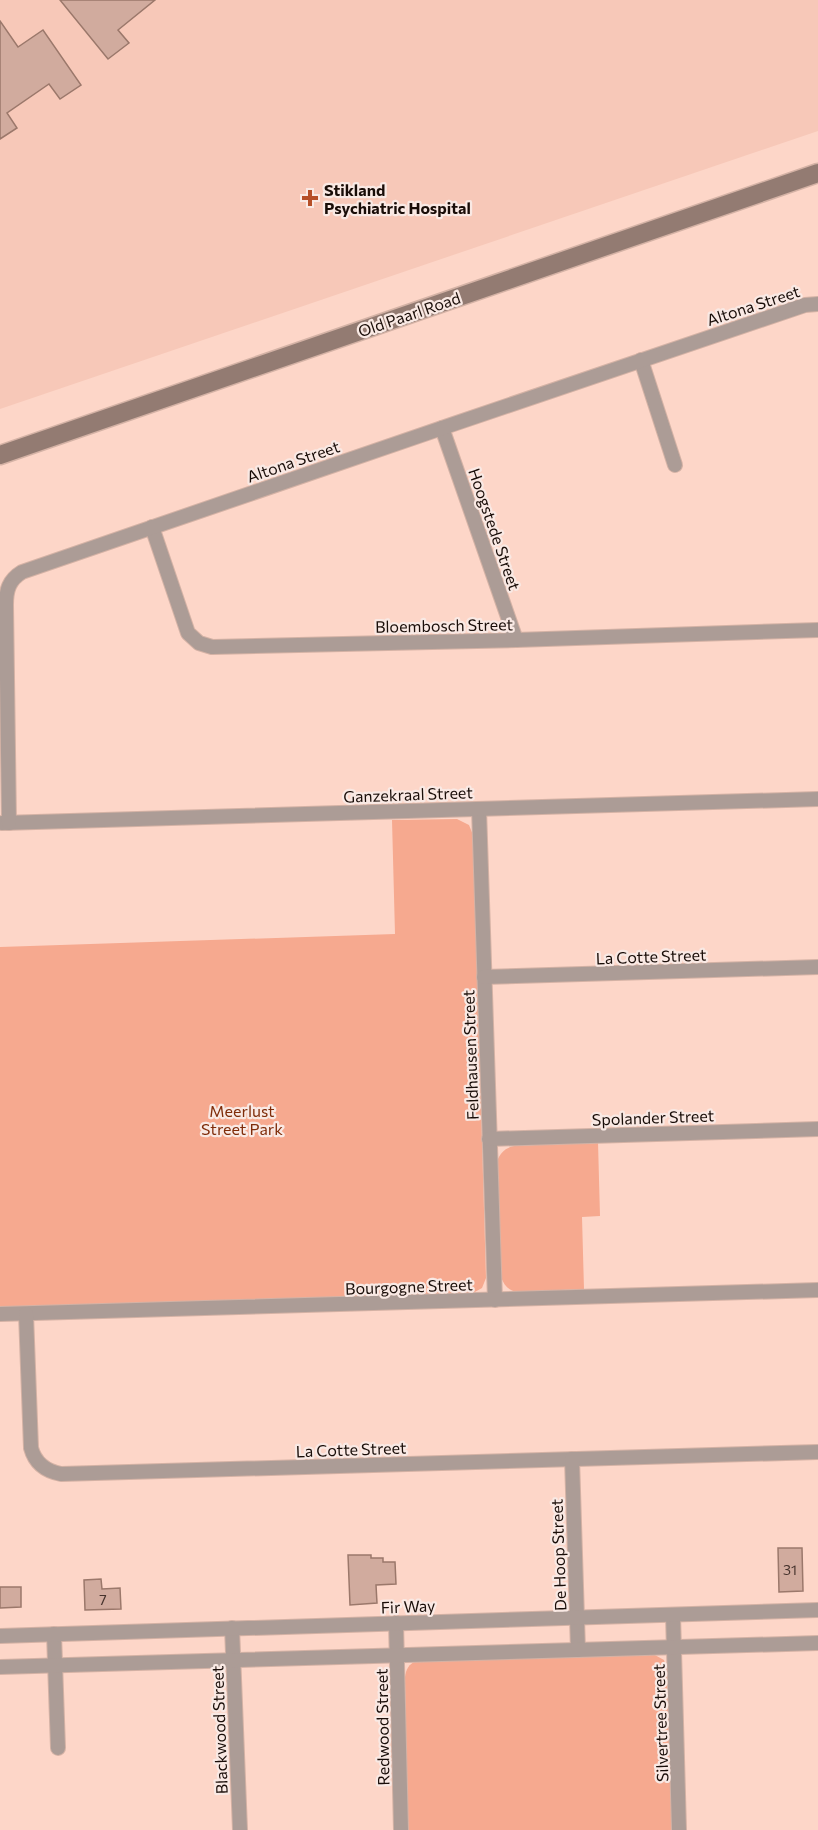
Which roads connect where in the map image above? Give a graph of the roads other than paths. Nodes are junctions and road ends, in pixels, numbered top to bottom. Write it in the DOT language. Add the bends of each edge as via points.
graph roads {
  1 [pos="818,173"];
  2 [pos="818,304"];
  3 [pos="640,360"];
  4 [pos="442,428"];
  5 [pos="0,455"];
  6 [pos="675,465"];
  7 [pos="152,527"];
  8 [pos="818,630"];
  9 [pos="516,640"];
  10 [pos="4,682"];
  11 [pos="818,799"];
  12 [pos="479,809"];
  13 [pos="4,823"];
  14 [pos="818,968"];
  15 [pos="484,977"];
  16 [pos="818,1129"];
  17 [pos="489,1139"];
  18 [pos="818,1290"];
  19 [pos="495,1300"];
  20 [pos="0,1314"];
  21 [pos="26,1314"];
  22 [pos="818,1452"];
  23 [pos="572,1459"];
  24 [pos="818,1610"];
  25 [pos="673,1615"];
  26 [pos="577,1618"];
  27 [pos="396,1623"];
  28 [pos="232,1629"];
  29 [pos="54,1634"];
  30 [pos="0,1636"];
  31 [pos="818,1643"];
  32 [pos="674,1648"];
  33 [pos="578,1650"];
  34 [pos="397,1655"];
  35 [pos="233,1660"];
  36 [pos="55,1665"];
  37 [pos="0,1667"];
  38 [pos="58,1748"];
  39 [pos="240,1830"];
  40 [pos="401,1830"];
  41 [pos="679,1830"];
  1 -- 5 [label="main road, Old Paarl Road"];
  2 -- 3 [label="street, Altona Street"];
  3 -- 4 [label="street, Altona Street"];
  3 -- 6 [label="street"];
  4 -- 7 [label="street, Altona Street"];
  4 -- 9 [label="street, Hoogstede Street"];
  7 -- 9 [label="street, Bloembosch Street" via="184,626 193,639 205,646"];
  7 -- 10 [label="street, Altona Street" via="22,572 15,578 6,598"];
  8 -- 9 [label="street, Bloembosch Street"];
  10 -- 13 [label="street, Altona Street"];
  11 -- 12 [label="street, Ganzekraal Street"];
  12 -- 13 [label="street, Ganzekraal Street"];
  12 -- 15 [label="street, Feldhausen Street"];
  14 -- 15 [label="street, La Cotte Street"];
  15 -- 17 [label="street, Feldhausen Street"];
  16 -- 17 [label="street, Spolander Street"];
  17 -- 19 [label="street, Feldhausen Street"];
  18 -- 19 [label="street, Bourgogne Street"];
  19 -- 21 [label="street, Bourgogne Street"];
  20 -- 21 [label="street, Bourgogne Street"];
  21 -- 23 [label="street, La Cotte Street" via="31,1448 38,1462 54,1473"];
  22 -- 23 [label="street, La Cotte Street"];
  23 -- 26 [label="street, De Hoop Street"];
  24 -- 25 [label="street, Fir Way"];
  25 -- 26 [label="street, Fir Way"];
  25 -- 32 [label="street, Silvertree Street"];
  26 -- 27 [label="street, Fir Way"];
  26 -- 33 [label="street, De Hoop Street"];
  27 -- 28 [label="street, Fir Way"];
  27 -- 34 [label="street, Redwood Street"];
  28 -- 29 [label="street, Fir Way"];
  28 -- 35 [label="street, Blackwood Street"];
  29 -- 30 [label="street, Fir Way"];
  29 -- 36 [label="street"];
  31 -- 32 [label="street"];
  32 -- 33 [label="street"];
  32 -- 41 [label="street, Silvertree Street"];
  33 -- 34 [label="street"];
  34 -- 35 [label="street"];
  34 -- 40 [label="street, Redwood Street"];
  35 -- 36 [label="street"];
  35 -- 39 [label="street, Blackwood Street"];
  36 -- 37 [label="street"];
  36 -- 38 [label="street"];
}
